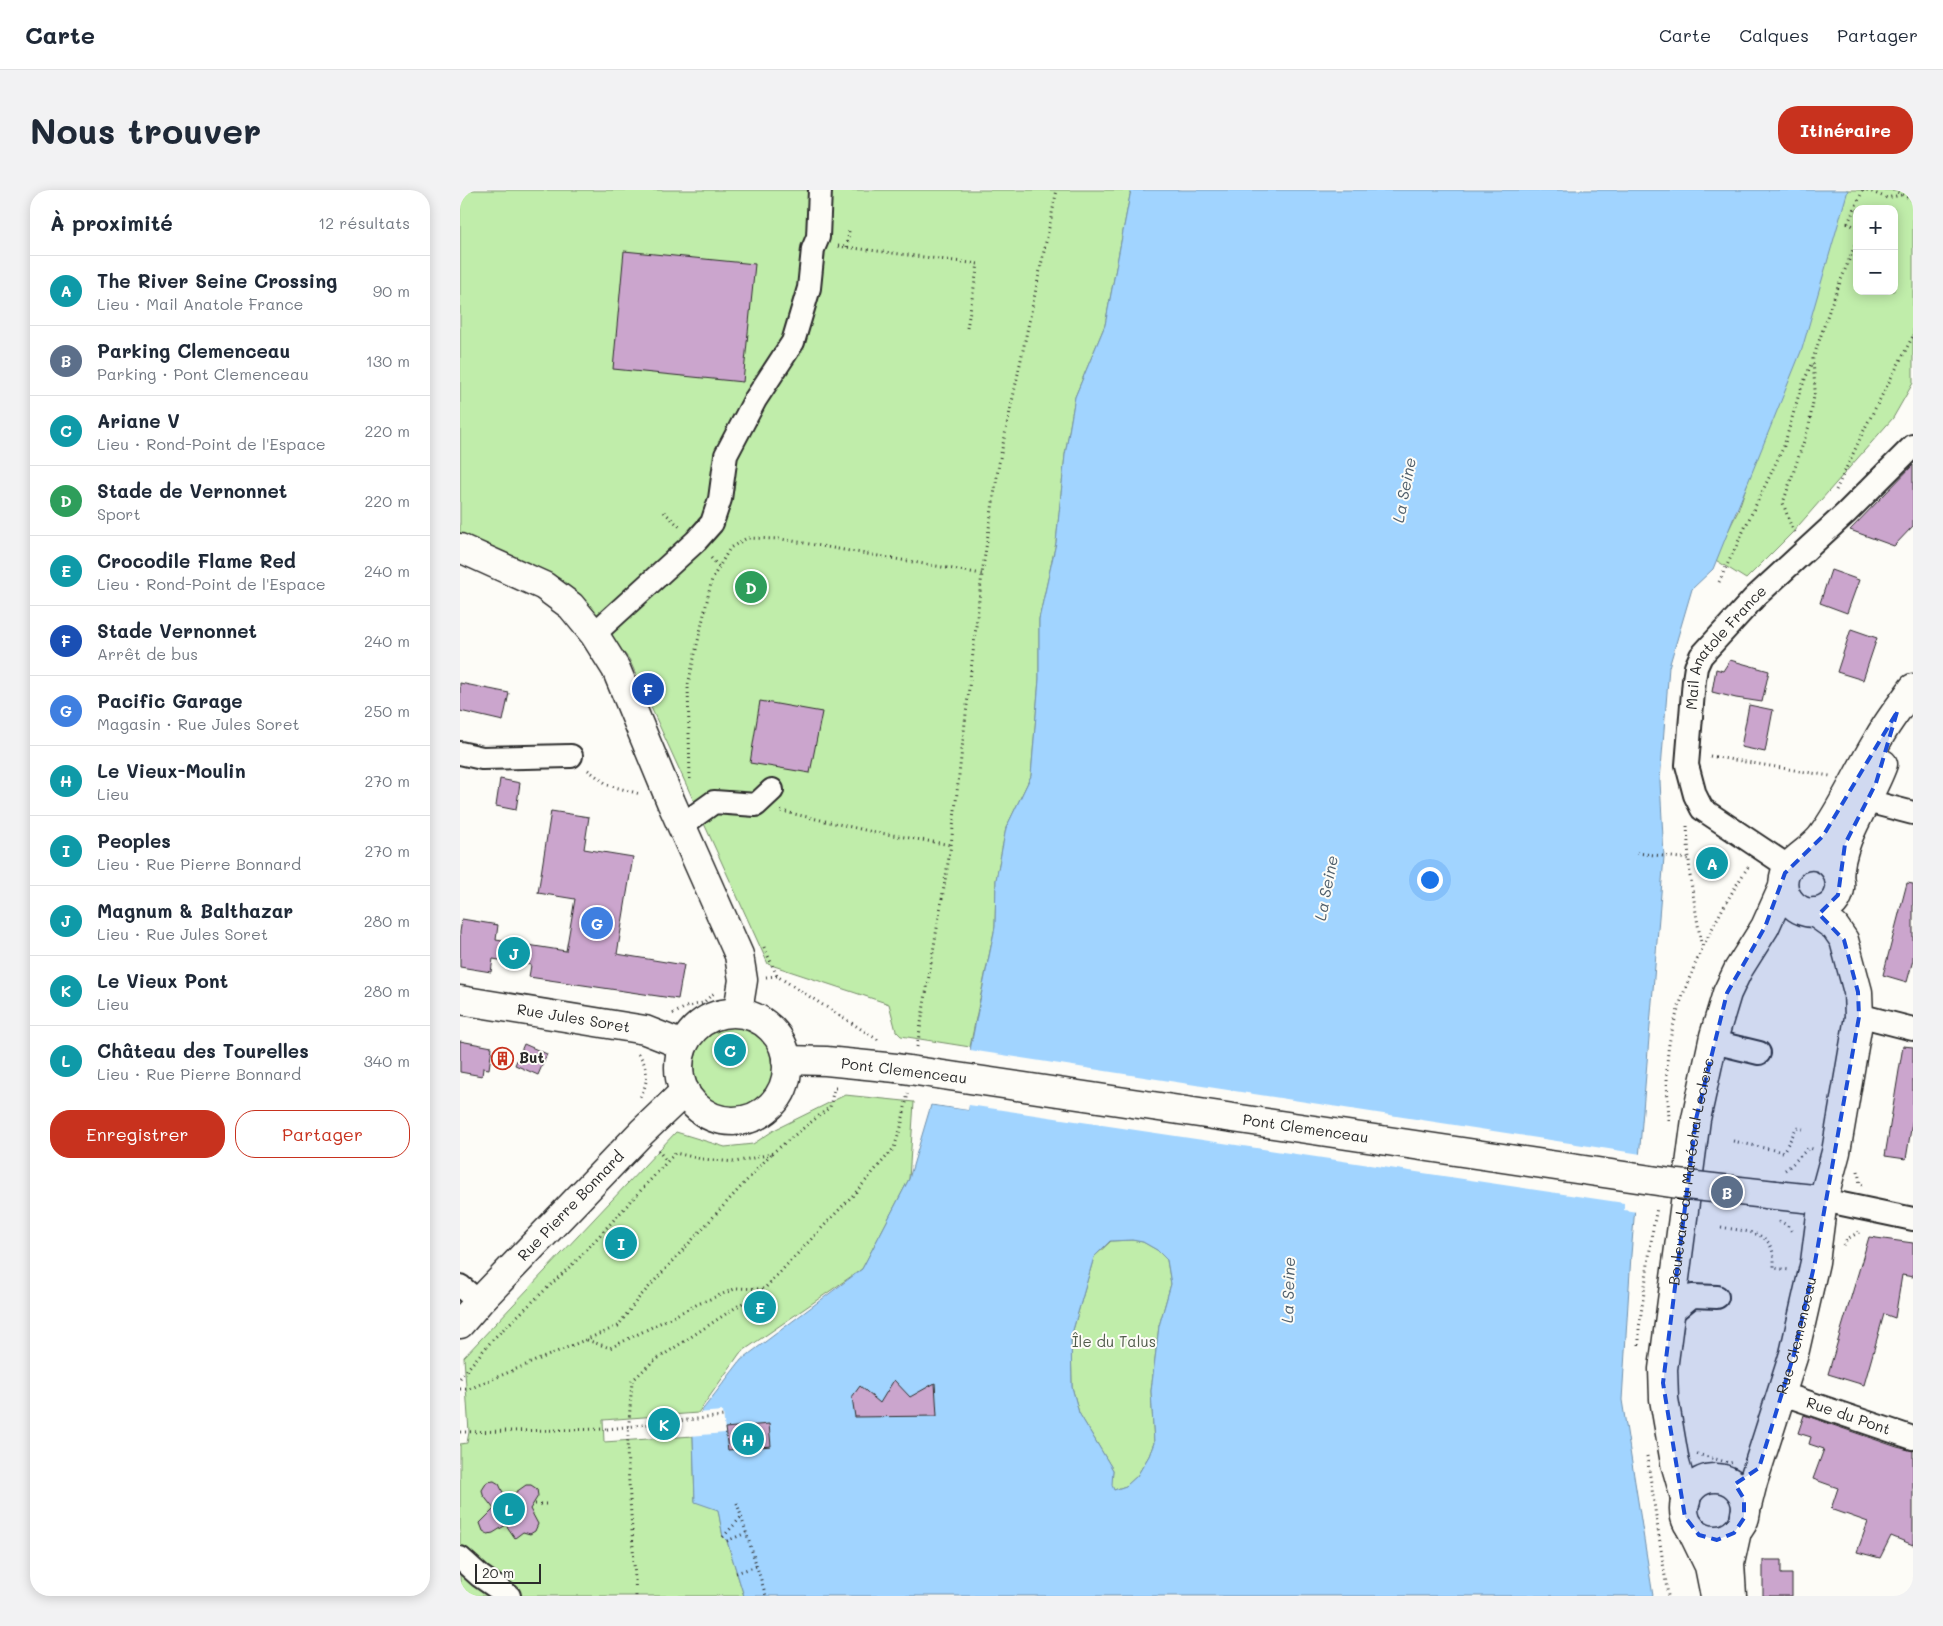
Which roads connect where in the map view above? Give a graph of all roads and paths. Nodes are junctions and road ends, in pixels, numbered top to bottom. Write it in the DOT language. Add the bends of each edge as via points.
graph roads {
  1 [pos="820,190"];
  2 [pos="1057,190"];
  3 [pos="1863,190"];
  4 [pos="1868,190"];
  5 [pos="1893,190"];
  6 [pos="1902,195"];
  7 [pos="1913,200"];
  8 [pos="1856,205"];
  9 [pos="1853,212"];
  10 [pos="1853,226"];
  11 [pos="849,231"];
  12 [pos="828,244"];
  13 [pos="847,247"];
  14 [pos="1853,250"];
  15 [pos="967,328"];
  16 [pos="1913,336"];
  17 [pos="1813,359"];
  18 [pos="1913,446"];
  19 [pos="1833,496"];
  20 [pos="460,548"];
  21 [pos="1807,548"];
  22 [pos="982,574"];
  23 [pos="1719,582"];
  24 [pos="594,634"];
  25 [pos="1913,688"];
  26 [pos="1688,749"];
  27 [pos="460,753"];
  28 [pos="571,756"];
  29 [pos="772,790"];
  30 [pos="1862,790"];
  31 [pos="756,805"];
  32 [pos="676,813"];
  33 [pos="1913,813"];
  34 [pos="1687,820"];
  35 [pos="951,845"];
  36 [pos="1637,853"];
  37 [pos="1689,859"];
  38 [pos="1790,871"];
  39 [pos="1839,885"];
  40 [pos="1808,912"];
  41 [pos="1765,927"];
  42 [pos="1842,937"];
  43 [pos="761,941"];
  44 [pos="1702,949"];
  45 [pos="460,1000"];
  46 [pos="738,1011"];
  47 [pos="1859,1017"];
  48 [pos="1913,1030"];
  49 [pos="1714,1036"];
  50 [pos="885,1043"];
  51 [pos="684,1046"];
  52 [pos="1759,1052"];
  53 [pos="786,1060"];
  54 [pos="907,1069"];
  55 [pos="834,1088"];
  56 [pos="685,1091"];
  57 [pos="1804,1130"];
  58 [pos="1733,1142"];
  59 [pos="771,1154"];
  60 [pos="1857,1169"];
  61 [pos="1866,1188"];
  62 [pos="1823,1200"];
  63 [pos="1902,1217"];
  64 [pos="1722,1227"];
  65 [pos="1796,1271"];
  66 [pos="764,1289"];
  67 [pos="469,1294"];
  68 [pos="1717,1297"];
  69 [pos="1669,1316"];
  70 [pos="460,1324"];
  71 [pos="586,1340"];
  72 [pos="460,1378"];
  73 [pos="460,1389"];
  74 [pos="1783,1394"];
  75 [pos="724,1416"];
  76 [pos="1670,1427"];
  77 [pos="460,1432"];
  78 [pos="1913,1438"];
  79 [pos="1684,1452"];
  80 [pos="1734,1473"];
  81 [pos="1686,1501"];
  82 [pos="738,1503"];
  83 [pos="535,1504"];
  84 [pos="547,1504"];
  85 [pos="742,1516"];
  86 [pos="1741,1522"];
  87 [pos="1690,1527"];
  88 [pos="746,1533"];
  89 [pos="723,1537"];
  90 [pos="727,1541"];
  91 [pos="460,1558"];
  92 [pos="757,1566"];
  93 [pos="736,1573"];
  94 [pos="766,1595"];
  95 [pos="509,1596"];
  96 [pos="636,1596"];
  97 [pos="760,1596"];
  98 [pos="1715,1596"];
  99 [pos="1732,1596"];
  1 -- 24 [label="street" via="818,237 813,249 809,288 793,342 755,400 726,455 720,499 712,523"];
  2 -- 22 [label="path" via="1000,463"];
  3 -- 8 [label="path"];
  4 -- 6 [label="path" via="1887,198"];
  5 -- 6 [label="path"];
  6 -- 7 [label="path"];
  9 -- 10 [label="path" via="1848,223"];
  11 -- 13 [label="path"];
  12 -- 13 [label="path"];
  13 -- 15 [label="path" via="978,264"];
  14 -- 17 [label="path"];
  16 -- 19 [label="path"];
  17 -- 21 [label="path" via="1815,390 1809,426 1784,503 1791,526"];
  17 -- 23 [label="path" via="1784,446"];
  18 -- 21 [label="street, Mail Anatole France"];
  20 -- 24 [label="main road" via="544,586 571,606"];
  21 -- 26 [label="street, Mail Anatole France" via="1755,597 1701,656 1694,680"];
  22 -- 32 [label="path" via="781,539 747,538 730,548 712,579 688,686 690,787"];
  22 -- 35 [label="path"];
  24 -- 32 [label="main road" via="616,669"];
  25 -- 30 [label="main road" via="1897,712 1876,783"];
  26 -- 30 [label="path"];
  26 -- 38 [label="street, Mail Anatole France" via="1686,765 1702,809"];
  27 -- 28 [label="street" via="482,758"];
  28 -- 32 [label="path" via="608,785"];
  29 -- 31 [label="street"];
  30 -- 33 [label="street"];
  30 -- 38 [label="main road"];
  30 -- 39 [label="main road" via="1841,860"];
  31 -- 32 [label="street" via="714,802"];
  31 -- 35 [label="path" via="870,831"];
  32 -- 46 [label="main road" via="739,955 743,980"];
  34 -- 37 [label="path"];
  35 -- 54 [label="path"];
  36 -- 37 [label="path"];
  37 -- 44 [label="path"];
  38 -- 39 [label="main road" via="1810,856 1824,858 1834,867"];
  38 -- 40 [label="main road" via="1789,901"];
  38 -- 41 [label="main road, Boulevard du Maréchal Leclerc"];
  39 -- 40 [label="main road" via="1830,906"];
  39 -- 42 [label="main road"];
  40 -- 41 [label="main road" via="1796,913"];
  40 -- 42 [label="main road" via="1835,927"];
  41 -- 49 [label="main road, Boulevard du Maréchal Leclerc" via="1727,993"];
  42 -- 47 [label="main road, Rue Clemenceau" via="1858,992"];
  43 -- 50 [label="path" via="777,976"];
  45 -- 51 [label="main road, Rue Jules Soret" via="645,1030"];
  46 -- 51 [label="main road" via="703,1022"];
  46 -- 53 [label="main road" via="756,1018 773,1031 784,1049"];
  47 -- 48 [label="street"];
  47 -- 62 [label="main road, Rue Clemenceau" via="1836,1152"];
  49 -- 52 [label="street" via="1722,1044"];
  49 -- 69 [label="main road, Boulevard du Maréchal Leclerc" via="1696,1119"];
  51 -- 56 [label="main road" via="679,1073"];
  53 -- 54 [label="main road, Pont Clemenceau"];
  53 -- 56 [label="main road" via="787,1072 779,1096 771,1106 749,1118 736,1121 712,1116 696,1106"];
  54 -- 62 [label="main road, Pont Clemenceau, bridge" via="1668,1183"];
  54 -- 66 [label="path" via="901,1127 894,1148"];
  55 -- 59 [label="path" via="830,1107"];
  56 -- 67 [label="main road, Rue Pierre Bonnard"];
  57 -- 58 [label="path" via="1796,1128 1783,1152"];
  59 -- 71 [label="path" via="637,1300 618,1326"];
  59 -- 72 [label="path" via="735,1162 702,1160 675,1153 578,1259 494,1338"];
  60 -- 61 [label="path" via="1860,1184"];
  62 -- 63 [label="street"];
  62 -- 74 [label="main road, Rue Clemenceau" via="1815,1262"];
  64 -- 65 [label="path" via="1760,1234 1769,1242 1774,1254 1774,1268"];
  66 -- 71 [label="path" via="737,1288 610,1348"];
  66 -- 96 [label="path" via="651,1364 632,1381 627,1450"];
  67 -- 70 [label="main road, Rue Pierre Bonnard"];
  68 -- 69 [label="street" via="1692,1296"];
  69 -- 76 [label="main road, Boulevard du Maréchal Leclerc" via="1663,1376"];
  71 -- 73 [label="path" via="469,1389"];
  74 -- 78 [label="street, Rue du Pont"];
  74 -- 80 [label="main road, Rue Clemenceau"];
  75 -- 77 [label="path, bridge" via="606,1429"];
  76 -- 79 [label="main road, Boulevard du Maréchal Leclerc"];
  76 -- 81 [label="main road, Boulevard du Maréchal Leclerc" via="1675,1464"];
  79 -- 80 [label="path" via="1730,1463"];
  79 -- 80 [label="main road, Boulevard du Maréchal Leclerc" via="1697,1469"];
  80 -- 81 [label="main road" via="1700,1483"];
  80 -- 86 [label="main road, Rue Clemenceau"];
  81 -- 87 [label="main road" via="1685,1517"];
  82 -- 85 [label="path"];
  83 -- 84 [label="path"];
  85 -- 88 [label="path"];
  85 -- 89 [label="path"];
  86 -- 87 [label="main road" via="1724,1538 1713,1540 1699,1535"];
  86 -- 99 [label="main road" via="1730,1563"];
  87 -- 98 [label="main road" via="1710,1566"];
  88 -- 90 [label="path"];
  88 -- 92 [label="path"];
  91 -- 95 [label="street"];
  92 -- 93 [label="path"];
  92 -- 94 [label="path"];
  94 -- 97 [label="path"];
}
